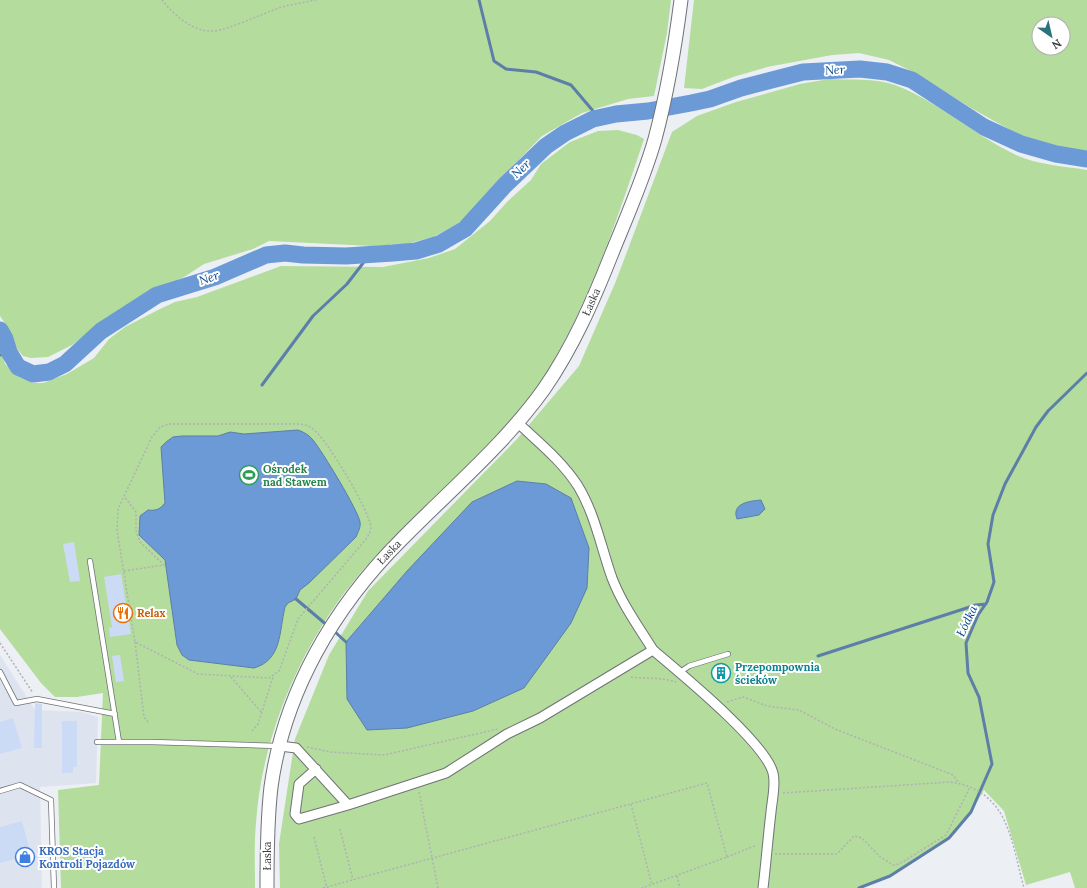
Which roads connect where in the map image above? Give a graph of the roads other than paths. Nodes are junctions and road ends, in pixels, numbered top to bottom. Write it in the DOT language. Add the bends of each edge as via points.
graph roads {
  1 [pos="681,0"];
  2 [pos="517,422"];
  3 [pos="90,561"];
  4 [pos="653,650"];
  5 [pos="728,654"];
  6 [pos="0,672"];
  7 [pos="679,673"];
  8 [pos="115,714"];
  9 [pos="97,742"];
  10 [pos="119,742"];
  11 [pos="283,746"];
  12 [pos="316,769"];
  13 [pos="0,791"];
  14 [pos="348,805"];
  15 [pos="54,888"];
  16 [pos="266,888"];
  17 [pos="763,888"];
  1 -- 2 [label="main road, Łaska" via="668,85 654,141 638,188 609,262 565,356"];
  2 -- 4 [label="street" via="566,469 578,486 591,512 621,599"];
  2 -- 11 [label="main road, Łaska" via="386,554 363,581 335,620 300,686"];
  3 -- 8 [label="lane"];
  4 -- 7 [label="street"];
  4 -- 14 [label="street" via="540,718 507,734 446,773"];
  5 -- 7 [label="lane" via="689,666"];
  6 -- 8 [label="lane" via="16,703 37,699"];
  7 -- 17 [label="street" via="702,692 760,750 770,765 773,773 773,794"];
  8 -- 10 [label="lane"];
  9 -- 10 [label="lane"];
  10 -- 11 [label="lane"];
  11 -- 12 [label="street" via="296,748"];
  11 -- 16 [label="main road, Łaska" via="272,785 266,834"];
  12 -- 14 [label="street"];
  12 -- 14 [label="street" via="299,784 295,814 299,819"];
  13 -- 15 [label="lane" via="20,785 51,800"];
}
